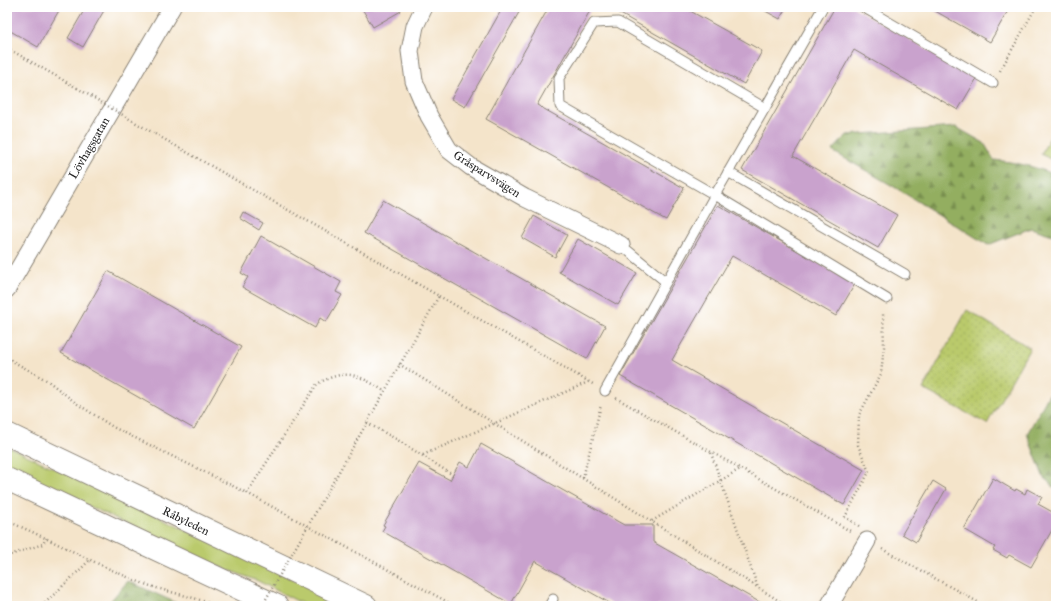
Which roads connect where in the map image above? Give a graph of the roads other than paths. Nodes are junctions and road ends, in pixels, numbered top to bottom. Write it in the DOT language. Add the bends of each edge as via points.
graph roads {
  1 [pos="172,7"];
  2 [pos="424,7"];
  3 [pos="863,7"];
  4 [pos="822,8"];
  5 [pos="993,83"];
  6 [pos="765,108"];
  7 [pos="728,172"];
  8 [pos="715,195"];
  9 [pos="621,245"];
  10 [pos="905,274"];
  11 [pos="666,282"];
  12 [pos="7,289"];
  13 [pos="887,299"];
  14 [pos="605,391"];
  15 [pos="7,434"];
  16 [pos="7,479"];
  17 [pos="866,535"];
  18 [pos="278,606"];
  19 [pos="366,606"];
  20 [pos="829,606"];
  1 -- 12 [label="street, Lövhagsgatan"];
  2 -- 9 [label="street, Gråsparvsvägen" via="415,26 410,51 414,81 429,116 449,150 471,167 525,198"];
  3 -- 5 [label="lane"];
  4 -- 6 [label="lane"];
  6 -- 7 [label="lane"];
  6 -- 8 [label="lane" via="618,22 594,23 559,78 560,106"];
  7 -- 8 [label="lane"];
  7 -- 10 [label="lane"];
  8 -- 11 [label="lane"];
  8 -- 13 [label="lane"];
  9 -- 11 [label="lane"];
  11 -- 14 [label="lane"];
  15 -- 19 [label="main road, Råbyleden"];
  16 -- 18 [label="main road"];
  17 -- 20 [label="street"];
}
